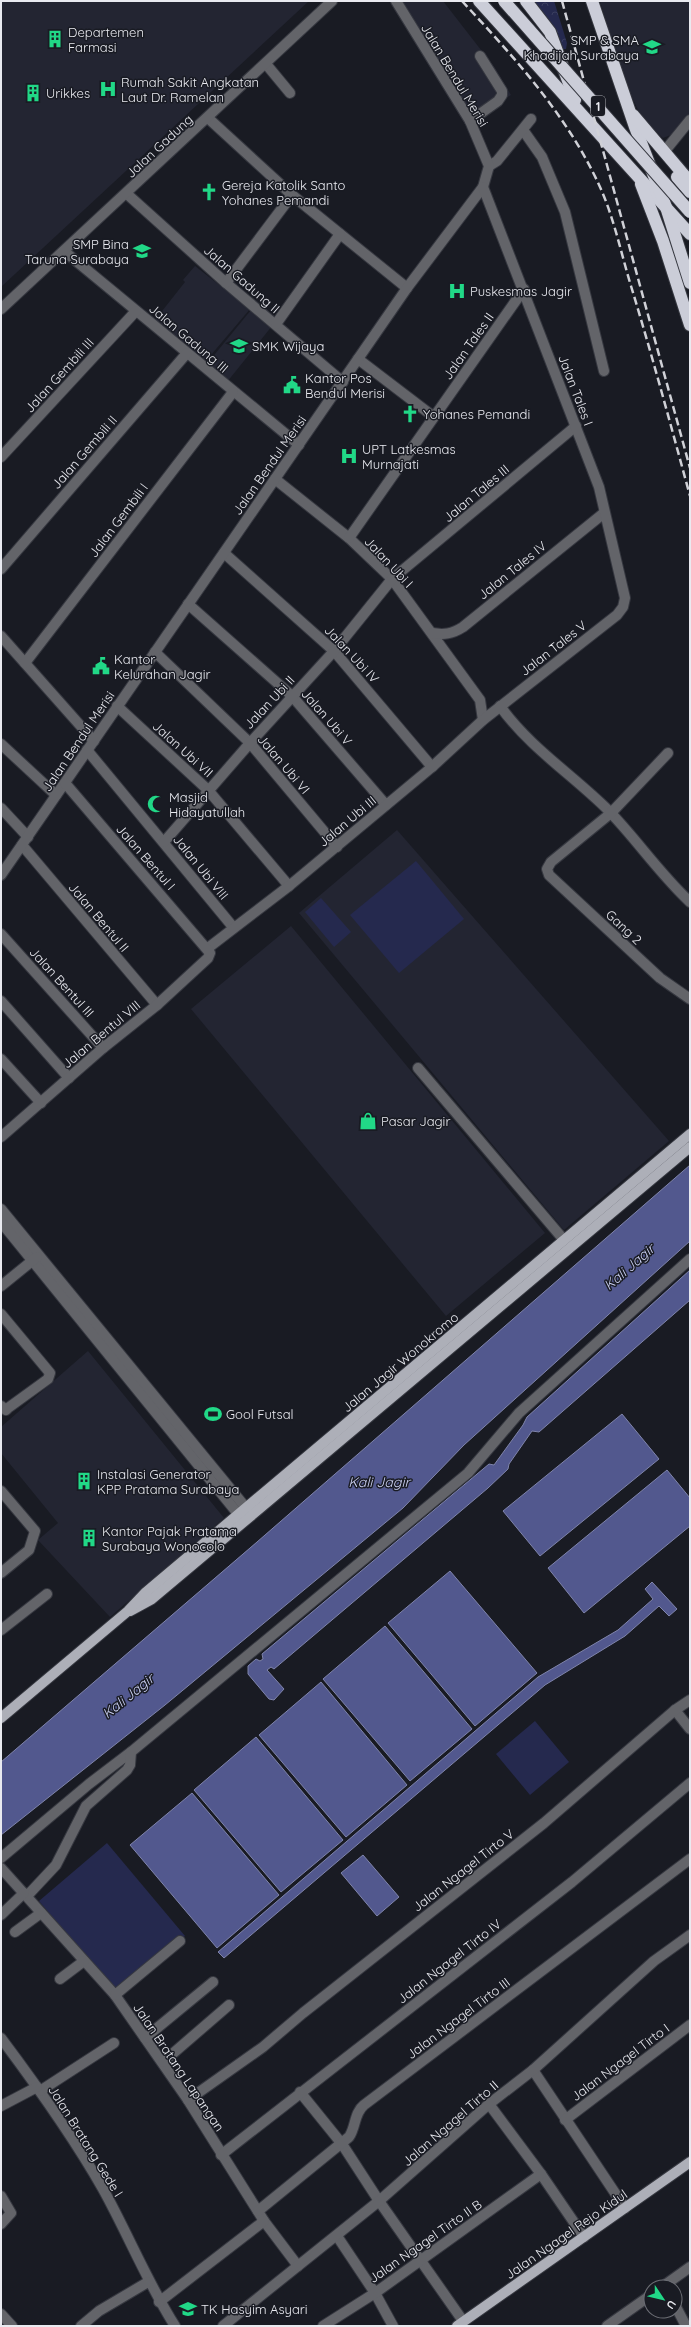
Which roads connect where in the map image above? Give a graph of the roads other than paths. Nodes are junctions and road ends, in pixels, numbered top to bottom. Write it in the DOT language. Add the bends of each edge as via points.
graph roads {
  1 [pos="332,1"];
  2 [pos="396,1"];
  3 [pos="479,1"];
  4 [pos="504,1"];
  5 [pos="526,1"];
  6 [pos="592,1"];
  7 [pos="480,56"];
  8 [pos="266,64"];
  9 [pos="290,93"];
  10 [pos="628,110"];
  11 [pos="584,115"];
  12 [pos="208,118"];
  13 [pos="531,119"];
  14 [pos="690,120"];
  15 [pos="470,121"];
  16 [pos="635,127"];
  17 [pos="523,130"];
  18 [pos="664,152"];
  19 [pos="489,166"];
  20 [pos="638,177"];
  21 [pos="690,182"];
  22 [pos="483,187"];
  23 [pos="690,192"];
  24 [pos="127,194"];
  25 [pos="292,195"];
  26 [pos="666,207"];
  27 [pos="690,212"];
  28 [pos="340,234"];
  29 [pos="690,234"];
  30 [pos="64,251"];
  31 [pos="226,283"];
  32 [pos="690,283"];
  33 [pos="407,288"];
  34 [pos="524,289"];
  35 [pos="1,309"];
  36 [pos="136,310"];
  37 [pos="276,324"];
  38 [pos="690,325"];
  39 [pos="187,353"];
  40 [pos="358,359"];
  41 [pos="604,370"];
  42 [pos="342,382"];
  43 [pos="233,392"];
  44 [pos="434,417"];
  45 [pos="576,426"];
  46 [pos="299,445"];
  47 [pos="1,457"];
  48 [pos="275,479"];
  49 [pos="604,513"];
  50 [pos="349,538"];
  51 [pos="224,552"];
  52 [pos="1,569"];
  53 [pos="392,579"];
  54 [pos="188,604"];
  55 [pos="623,607"];
  56 [pos="432,633"];
  57 [pos="1,636"];
  58 [pos="334,651"];
  59 [pos="155,652"];
  60 [pos="25,663"];
  61 [pos="292,696"];
  62 [pos="480,700"];
  63 [pos="117,706"];
  64 [pos="501,709"];
  65 [pos="483,720"];
  66 [pos="94,741"];
  67 [pos="250,743"];
  68 [pos="1,744"];
  69 [pos="87,750"];
  70 [pos="668,753"];
  71 [pos="432,767"];
  72 [pos="65,783"];
  73 [pos="208,790"];
  74 [pos="56,795"];
  75 [pos="386,805"];
  76 [pos="1,808"];
  77 [pos="611,813"];
  78 [pos="28,837"];
  79 [pos="164,842"];
  80 [pos="22,845"];
  81 [pos="337,847"];
  82 [pos="1,875"];
  83 [pos="289,886"];
  84 [pos="690,902"];
  85 [pos="233,927"];
  86 [pos="1,934"];
  87 [pos="208,948"];
  88 [pos="690,999"];
  89 [pos="1,1001"];
  90 [pos="157,1005"];
  91 [pos="103,1048"];
  92 [pos="1,1059"];
  93 [pos="418,1068"];
  94 [pos="69,1078"];
  95 [pos="41,1103"];
  96 [pos="690,1134"];
  97 [pos="1,1137"];
  98 [pos="690,1147"];
  99 [pos="679,1150"];
  100 [pos="1,1209"];
  101 [pos="1,1222"];
  102 [pos="564,1240"];
  103 [pos="36,1258"];
  104 [pos="690,1259"];
  105 [pos="1,1286"];
  106 [pos="1,1314"];
  107 [pos="1,1406"];
  108 [pos="366,1413"];
  109 [pos="1,1491"];
  110 [pos="5,1503"];
  111 [pos="245,1515"];
  112 [pos="1,1573"];
  113 [pos="47,1594"];
  114 [pos="1,1630"];
  115 [pos="690,1700"];
  116 [pos="675,1710"];
  117 [pos="1,1718"];
  118 [pos="690,1729"];
  119 [pos="131,1752"];
  120 [pos="690,1783"];
  121 [pos="1,1858"];
  122 [pos="690,1859"];
  123 [pos="1,1868"];
  124 [pos="25,1894"];
  125 [pos="41,1913"];
  126 [pos="1,1915"];
  127 [pos="15,1932"];
  128 [pos="690,1935"];
  129 [pos="180,1941"];
  130 [pos="84,1961"];
  131 [pos="60,1979"];
  132 [pos="213,1982"];
  133 [pos="115,1995"];
  134 [pos="229,2005"];
  135 [pos="690,2025"];
  136 [pos="1,2038"];
  137 [pos="145,2038"];
  138 [pos="114,2042"];
  139 [pos="163,2062"];
  140 [pos="533,2070"];
  141 [pos="39,2089"];
  142 [pos="300,2092"];
  143 [pos="188,2100"];
  144 [pos="489,2104"];
  145 [pos="1,2106"];
  146 [pos="565,2120"];
  147 [pos="342,2144"];
  148 [pos="221,2155"];
  149 [pos="690,2162"];
  150 [pos="541,2174"];
  151 [pos="1,2196"];
  152 [pos="379,2201"];
  153 [pos="625,2208"];
  154 [pos="258,2211"];
  155 [pos="264,2221"];
  156 [pos="1,2224"];
  157 [pos="337,2236"];
  158 [pos="584,2237"];
  159 [pos="421,2260"];
  160 [pos="298,2266"];
  161 [pos="690,2267"];
  162 [pos="674,2279"];
  163 [pos="148,2282"];
  164 [pos="375,2293"];
  165 [pos="643,2300"];
  166 [pos="159,2302"];
  167 [pos="1,2314"];
  168 [pos="460,2324"];
  169 [pos="613,2324"];
  170 [pos="12,2326"];
  171 [pos="81,2326"];
  172 [pos="175,2326"];
  173 [pos="223,2326"];
  174 [pos="324,2326"];
  175 [pos="393,2326"];
  1 -- 8 [label="street, Jalan Gadung"];
  2 -- 15 [label="street, Jalan Bendul Merisi"];
  3 -- 11 [label="highway, 1"];
  4 -- 27 [label="highway, 1, bridge"];
  5 -- 11 [label="highway" via="550,32 572,93"];
  6 -- 10 [label="highway, 1"];
  7 -- 15 [label="street" via="502,95 498,101"];
  8 -- 9 [label="street"];
  8 -- 12 [label="street, Jalan Gadung"];
  10 -- 16 [label="highway, 1"];
  10 -- 18 [label="highway, 1"];
  11 -- 20 [label="highway, 1"];
  12 -- 24 [label="street, Jalan Gadung"];
  12 -- 25 [label="street"];
  13 -- 17 [label="street"];
  14 -- 18 [label="street"];
  15 -- 19 [label="street, Jalan Bendul Merisi"];
  16 -- 23 [label="highway, 1"];
  16 -- 26 [label="highway"];
  17 -- 19 [label="street" via="497,161"];
  17 -- 41 [label="street" via="542,157 565,212"];
  18 -- 21 [label="highway, 1"];
  19 -- 22 [label="street, Jalan Bendul Merisi"];
  20 -- 26 [label="highway, 1"];
  20 -- 38 [label="highway" via="663,241"];
  22 -- 33 [label="street, Jalan Bendul Merisi"];
  22 -- 34 [label="street, Jalan Tales I"];
  24 -- 30 [label="street, Jalan Gadung"];
  24 -- 31 [label="street, Jalan Gadung II"];
  25 -- 28 [label="street"];
  25 -- 31 [label="street"];
  26 -- 29 [label="highway, 1"];
  26 -- 32 [label="highway"];
  28 -- 33 [label="street"];
  28 -- 37 [label="street"];
  30 -- 35 [label="street, Jalan Gadung"];
  30 -- 36 [label="street, Jalan Gadung III"];
  31 -- 37 [label="street, Jalan Gadung II"];
  33 -- 40 [label="street, Jalan Bendul Merisi"];
  34 -- 44 [label="street, Jalan Tales II"];
  34 -- 45 [label="street, Jalan Tales I"];
  36 -- 39 [label="street, Jalan Gadung III"];
  36 -- 47 [label="street, Jalan Gembili III"];
  37 -- 42 [label="street, Jalan Gadung II"];
  39 -- 43 [label="street, Jalan Gadung III"];
  39 -- 52 [label="street, Jalan Gembili II"];
  40 -- 42 [label="street, Jalan Bendul Merisi"];
  40 -- 44 [label="street"];
  42 -- 46 [label="street, Jalan Bendul Merisi"];
  43 -- 46 [label="street, Jalan Gadung III"];
  43 -- 60 [label="street, Jalan Gembili I"];
  44 -- 50 [label="street, Jalan Tales II"];
  45 -- 49 [label="street, Jalan Tales I" via="599,487"];
  45 -- 53 [label="street, Jalan Tales III"];
  46 -- 48 [label="street, Jalan Bendul Merisi"];
  48 -- 50 [label="street, Jalan Ubi I"];
  48 -- 51 [label="street, Jalan Bendul Merisi"];
  49 -- 55 [label="street, Jalan Tales I" via="625,598"];
  49 -- 56 [label="street, Jalan Tales IV" via="463,627 444,635"];
  50 -- 53 [label="street, Jalan Ubi I"];
  51 -- 54 [label="street, Jalan Bendul Merisi"];
  51 -- 58 [label="street, Jalan Ubi IV"];
  53 -- 56 [label="street, Jalan Ubi I"];
  53 -- 58 [label="street, Jalan Ubi II"];
  54 -- 59 [label="street, Jalan Bendul Merisi"];
  54 -- 61 [label="street, Jalan Ubi V"];
  55 -- 64 [label="street, Jalan Tales V" via="617,615"];
  56 -- 62 [label="street, Jalan Ubi I"];
  57 -- 60 [label="street"];
  58 -- 61 [label="street, Jalan Ubi II"];
  58 -- 71 [label="street, Jalan Ubi IV"];
  59 -- 63 [label="street, Jalan Bendul Merisi"];
  59 -- 67 [label="street, Jalan Ubi VI"];
  60 -- 66 [label="street"];
  61 -- 67 [label="street, Jalan Ubi II"];
  61 -- 75 [label="street, Jalan Ubi V"];
  62 -- 64 [label="street"];
  62 -- 65 [label="street, Jalan Ubi I"];
  63 -- 66 [label="street, Jalan Bendul Merisi"];
  63 -- 73 [label="street, Jalan Ubi VII"];
  64 -- 65 [label="street, Jalan Ubi III"];
  64 -- 77 [label="street" via="530,743"];
  65 -- 71 [label="street, Jalan Ubi III"];
  66 -- 69 [label="street, Jalan Bendul Merisi"];
  67 -- 73 [label="street, Jalan Ubi II"];
  67 -- 81 [label="street, Jalan Ubi VI"];
  68 -- 74 [label="street"];
  69 -- 72 [label="street, Jalan Bendul Merisi"];
  69 -- 79 [label="street, Jalan Ubi VIII"];
  70 -- 77 [label="street"];
  71 -- 75 [label="street, Jalan Ubi III"];
  72 -- 74 [label="street, Jalan Bendul Merisi"];
  72 -- 87 [label="street, Jalan Bentul I"];
  73 -- 79 [label="street, Jalan Ubi II"];
  73 -- 83 [label="street, Jalan Ubi VII"];
  74 -- 78 [label="street, Jalan Bendul Merisi"];
  75 -- 81 [label="street, Jalan Ubi III"];
  76 -- 78 [label="street"];
  77 -- 84 [label="street" via="665,877"];
  77 -- 88 [label="street, Gang 2" via="551,862 547,869 549,875 660,978"];
  78 -- 80 [label="street, Jalan Bendul Merisi"];
  79 -- 85 [label="street, Jalan Ubi VIII"];
  80 -- 82 [label="street, Jalan Bendul Merisi"];
  80 -- 90 [label="street, Jalan Bentul II"];
  81 -- 83 [label="street, Jalan Ubi III"];
  83 -- 85 [label="street, Jalan Ubi III"];
  85 -- 87 [label="street, Jalan Ubi III"];
  86 -- 91 [label="street, Jalan Bentul III"];
  87 -- 90 [label="street, Jalan Bentul VIII" via="208,958"];
  89 -- 94 [label="street"];
  90 -- 91 [label="street, Jalan Bentul VIII"];
  91 -- 94 [label="street, Jalan Bentul VIII"];
  92 -- 95 [label="street"];
  93 -- 102 [label="street"];
  94 -- 95 [label="street, Jalan Bentul VIII"];
  95 -- 97 [label="street, Jalan Bentul VIII"];
  96 -- 99 [label="main road, Jalan Jagir Wonokromo"];
  98 -- 99 [label="main road, Jalan Jagir Wonokromo"];
  99 -- 102 [label="main road, Jalan Jagir Wonokromo"];
  99 -- 108 [label="main road, Jalan Jagir Wonokromo"];
  100 -- 103 [label="street"];
  101 -- 103 [label="street"];
  102 -- 108 [label="main road, Jalan Jagir Wonokromo"];
  103 -- 105 [label="street"];
  103 -- 111 [label="street"];
  104 -- 119 [label="street" via="519,1413 468,1473"];
  106 -- 107 [label="street" via="50,1376 6,1410"];
  108 -- 111 [label="main road, Jalan Jagir Wonokromo"];
  109 -- 110 [label="street"];
  110 -- 112 [label="street" via="34,1529 30,1548"];
  111 -- 117 [label="main road, Jalan Jagir Wonokromo" via="152,1599 128,1612"];
  113 -- 114 [label="street"];
  115 -- 116 [label="street, Jalan Ngagel Tirto V"];
  116 -- 118 [label="street"];
  116 -- 143 [label="street, Jalan Ngagel Tirto V" via="544,1823 263,2047"];
  119 -- 121 [label="street"];
  119 -- 124 [label="street" via="127,1770 86,1806 56,1865"];
  120 -- 142 [label="street, Jalan Ngagel Tirto IV" via="572,1882"];
  122 -- 147 [label="street, Jalan Ngagel Tirto III" via="364,2105 357,2113 353,2132"];
  123 -- 124 [label="street, Jalan Bratang Lapangan"];
  124 -- 125 [label="street, Jalan Bratang Lapangan"];
  124 -- 126 [label="street"];
  125 -- 127 [label="street"];
  125 -- 130 [label="street, Jalan Bratang Lapangan"];
  128 -- 140 [label="street, Jalan Ngagel Tirto II" via="654,1961"];
  129 -- 133 [label="street"];
  130 -- 131 [label="street"];
  130 -- 133 [label="street, Jalan Bratang Lapangan"];
  132 -- 137 [label="street"];
  133 -- 137 [label="street, Jalan Bratang Lapangan"];
  134 -- 139 [label="street"];
  135 -- 146 [label="street, Jalan Ngagel Tirto I"];
  136 -- 141 [label="street, Jalan Bratang Gede I"];
  137 -- 139 [label="street, Jalan Bratang Lapangan"];
  138 -- 141 [label="street"];
  139 -- 143 [label="street, Jalan Bratang Lapangan"];
  140 -- 144 [label="street, Jalan Ngagel Tirto II"];
  140 -- 146 [label="street"];
  141 -- 145 [label="street"];
  141 -- 163 [label="street, Jalan Bratang Gede I" via="103,2189"];
  142 -- 147 [label="street"];
  142 -- 148 [label="street, Jalan Ngagel Tirto IV"];
  143 -- 148 [label="street, Jalan Bratang Lapangan"];
  144 -- 150 [label="street"];
  144 -- 152 [label="street, Jalan Ngagel Tirto II"];
  146 -- 153 [label="street"];
  147 -- 152 [label="street"];
  147 -- 154 [label="street, Jalan Ngagel Tirto III"];
  148 -- 154 [label="street, Jalan Bratang Lapangan"];
  149 -- 153 [label="main road, Jalan Ngagel Rejo Kidul"];
  150 -- 158 [label="street"];
  150 -- 159 [label="street, Jalan Ngagel Tirto II B"];
  151 -- 156 [label="street" via="11,2214"];
  152 -- 157 [label="street, Jalan Ngagel Tirto II"];
  152 -- 159 [label="street"];
  153 -- 158 [label="main road, Jalan Ngagel Rejo Kidul"];
  154 -- 155 [label="street, Jalan Bratang Lapangan"];
  155 -- 160 [label="street, Jalan Bratang Lapangan"];
  155 -- 166 [label="street"];
  157 -- 160 [label="street, Jalan Ngagel Tirto II"];
  157 -- 164 [label="street"];
  158 -- 168 [label="main road, Jalan Ngagel Rejo Kidul"];
  159 -- 164 [label="street, Jalan Ngagel Tirto II B"];
  159 -- 168 [label="street"];
  160 -- 173 [label="street, Jalan Ngagel Tirto II"];
  161 -- 162 [label="street"];
  163 -- 166 [label="street, Jalan Bratang Gede I"];
  163 -- 171 [label="street" via="99,2311"];
  164 -- 174 [label="street, Jalan Ngagel Tirto II B"];
  164 -- 175 [label="street"];
  165 -- 169 [label="street"];
  166 -- 172 [label="street, Jalan Bratang Gede I"];
  167 -- 170 [label="street"];
}
